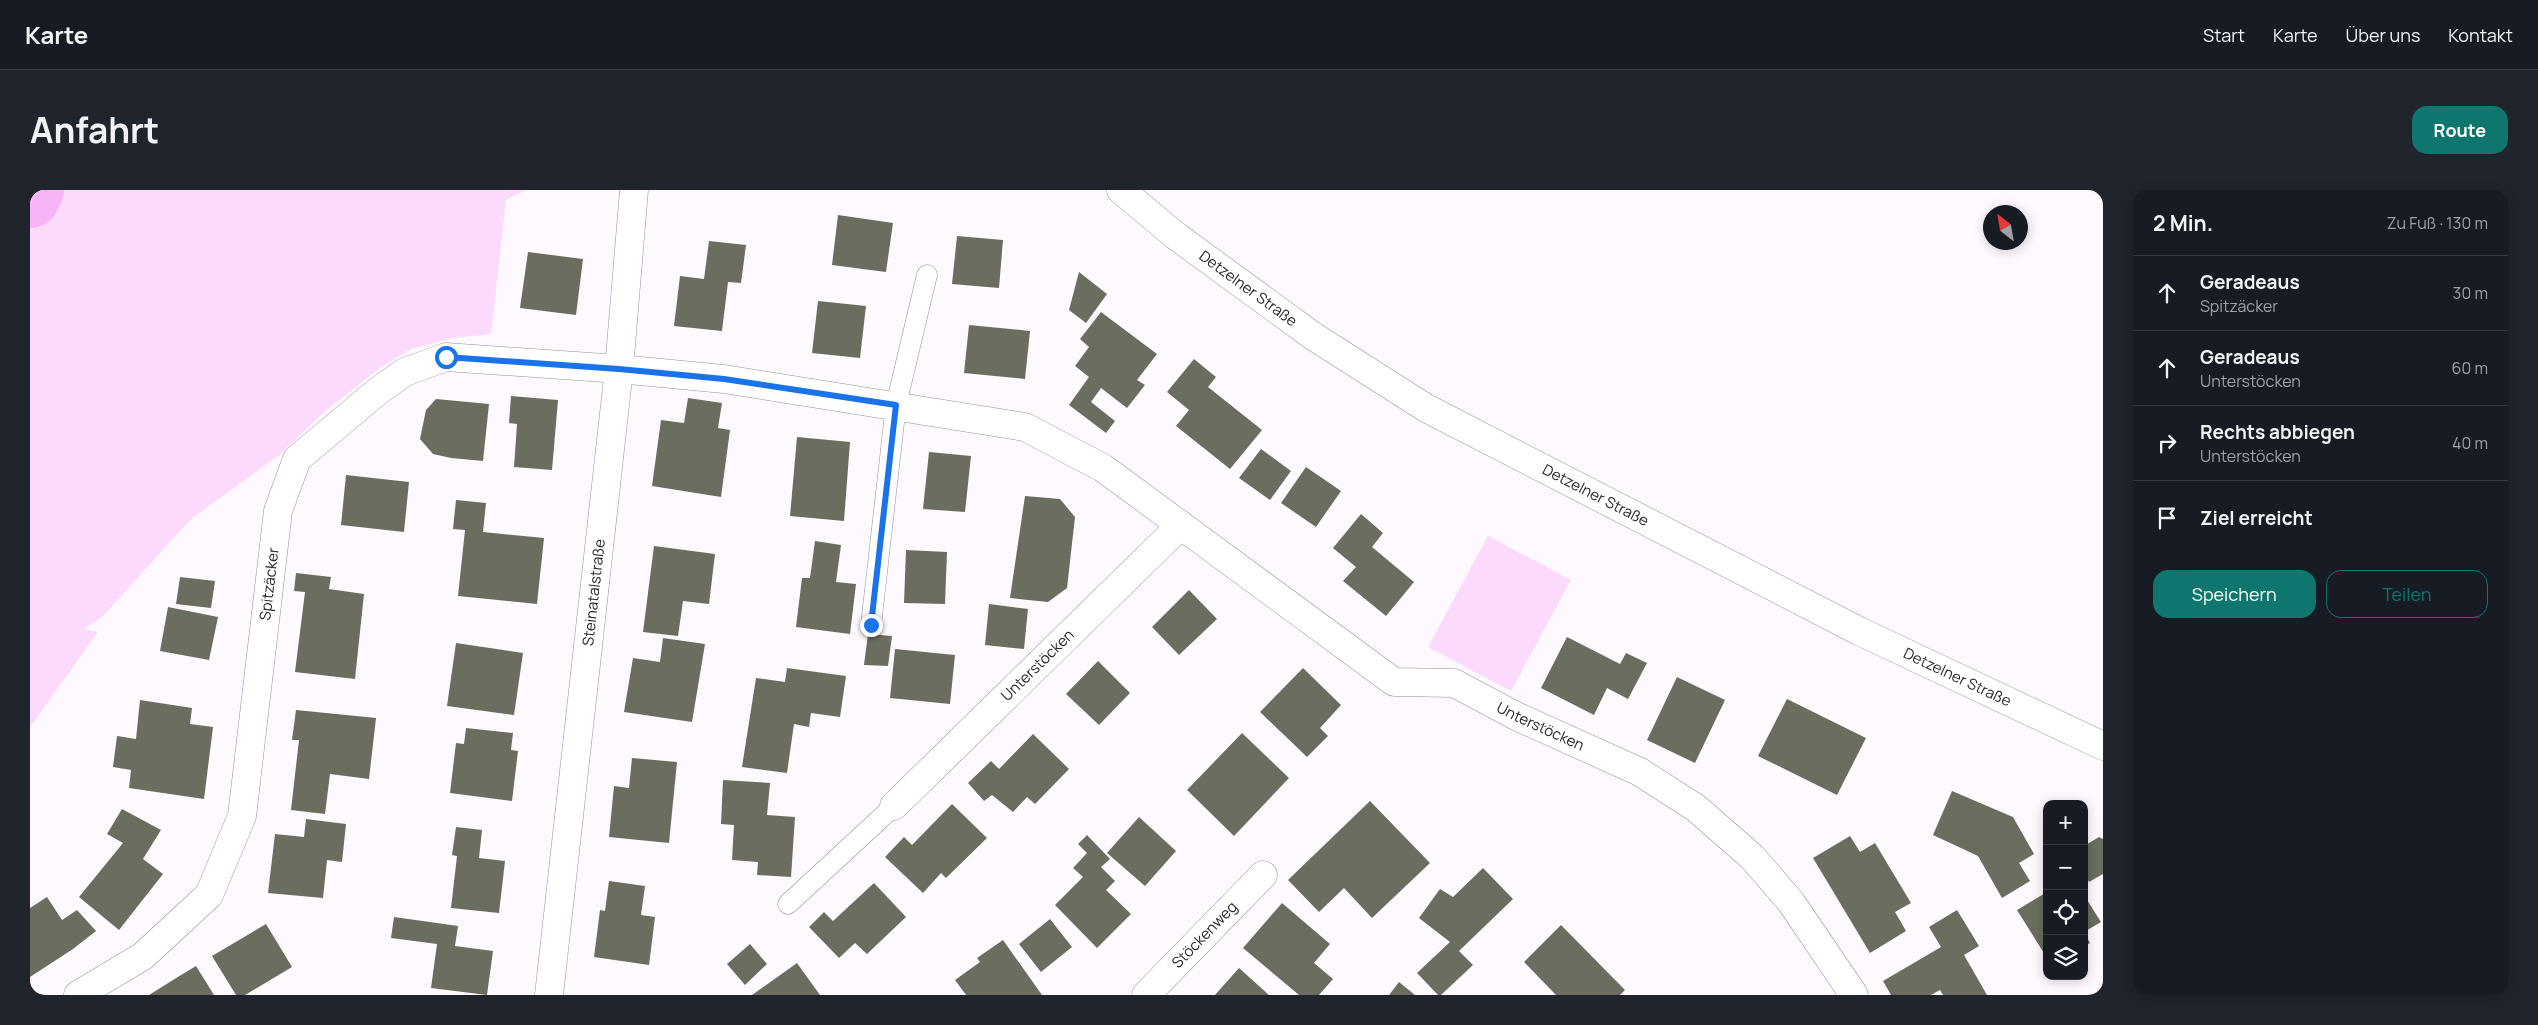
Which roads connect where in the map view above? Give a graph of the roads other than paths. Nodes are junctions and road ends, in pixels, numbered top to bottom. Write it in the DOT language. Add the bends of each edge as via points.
graph roads {
  1 [pos="634,190"];
  2 [pos="1121,190"];
  3 [pos="927,275"];
  4 [pos="619,369"];
  5 [pos="896,405"];
  6 [pos="1181,525"];
  7 [pos="871,625"];
  8 [pos="2103,746"];
  9 [pos="894,806"];
  10 [pos="1263,875"];
  11 [pos="788,904"];
  12 [pos="78,995"];
  13 [pos="549,995"];
  14 [pos="1146,995"];
  15 [pos="1854,995"];
  1 -- 4 [label="street, Steinatalstraße"];
  2 -- 8 [label="street, Detzelner Straße" via="1176,236 1313,336 1426,408 1859,631"];
  3 -- 5 [label="lane"];
  4 -- 5 [label="street, Unterstöcken" via="724,379"];
  4 -- 12 [label="street, Spitzäcker" via="446,357 406,372 378,391 297,460 278,510 242,816 209,895 143,956"];
  4 -- 13 [label="street, Steinatalstraße"];
  5 -- 6 [label="street, Unterstöcken" via="1025,428 1102,468"];
  5 -- 7 [label="lane"];
  6 -- 9 [label="street, Unterstöcken"];
  6 -- 15 [label="street, Unterstöcken" via="1394,682 1454,683 1516,716 1640,772 1696,808 1752,857 1791,902"];
  9 -- 11 [label="lane"];
  10 -- 14 [label="street, Stöckenweg"];
}
